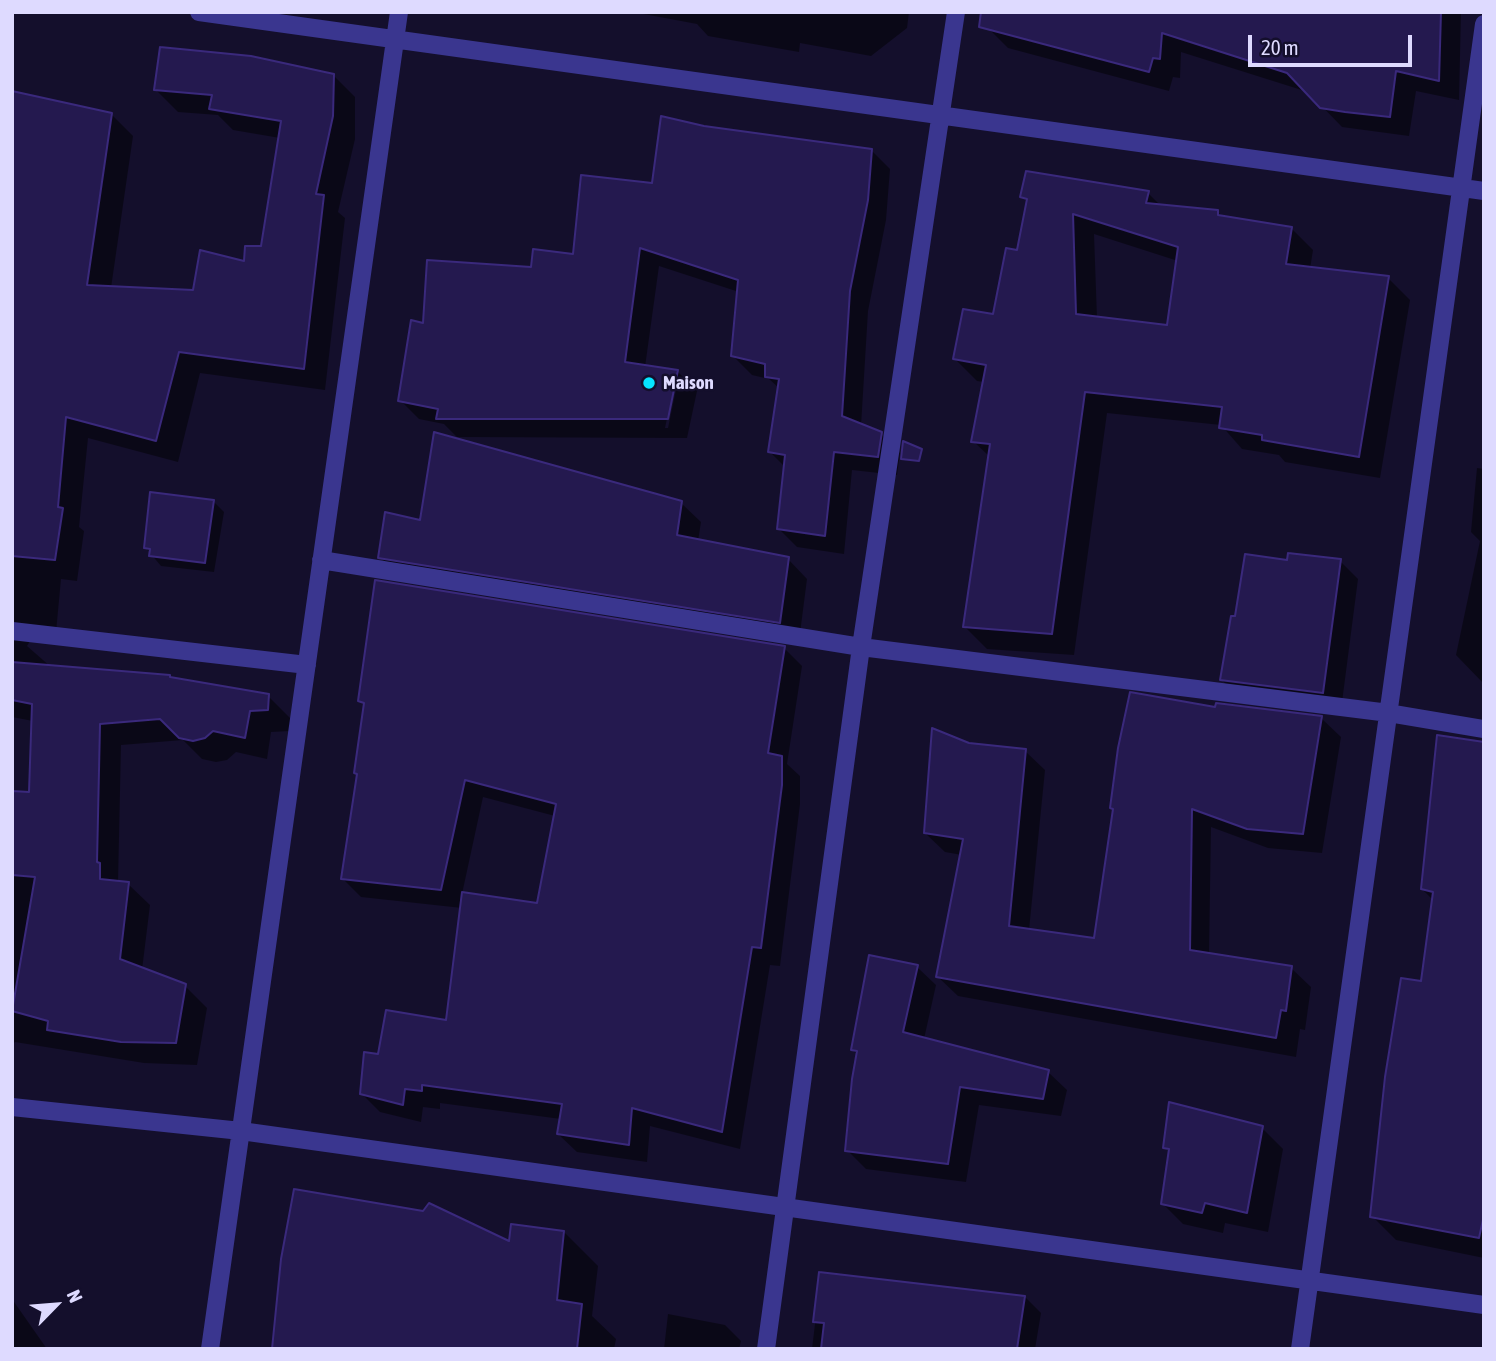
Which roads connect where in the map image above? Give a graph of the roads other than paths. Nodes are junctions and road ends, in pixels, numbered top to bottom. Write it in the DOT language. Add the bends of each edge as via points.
graph roads {
  1 [pos="199,12"];
  2 [pos="399,12"];
  3 [pos="956,12"];
  4 [pos="1484,24"];
  5 [pos="396,40"];
  6 [pos="941,116"];
  7 [pos="1461,188"];
  8 [pos="1484,191"];
  9 [pos="321,561"];
  10 [pos="12,631"];
  11 [pos="861,647"];
  12 [pos="307,665"];
  13 [pos="1389,713"];
  14 [pos="1484,729"];
  15 [pos="12,1107"];
  16 [pos="241,1131"];
  17 [pos="786,1208"];
  18 [pos="1309,1281"];
  19 [pos="1484,1305"];
  20 [pos="210,1349"];
  21 [pos="766,1349"];
  22 [pos="1300,1349"];
  1 -- 5 [label="street"];
  2 -- 5 [label="street"];
  3 -- 6 [label="street"];
  4 -- 7 [label="street"];
  5 -- 6 [label="street"];
  5 -- 9 [label="street"];
  6 -- 7 [label="street"];
  6 -- 11 [label="street"];
  7 -- 8 [label="street"];
  7 -- 13 [label="street"];
  9 -- 11 [label="street"];
  9 -- 12 [label="street"];
  10 -- 12 [label="street"];
  11 -- 13 [label="street"];
  11 -- 17 [label="street"];
  12 -- 16 [label="street"];
  13 -- 14 [label="street"];
  13 -- 18 [label="street"];
  15 -- 16 [label="street"];
  16 -- 17 [label="street"];
  16 -- 20 [label="street"];
  17 -- 18 [label="street"];
  17 -- 21 [label="street"];
  18 -- 19 [label="street"];
  18 -- 22 [label="street"];
}
